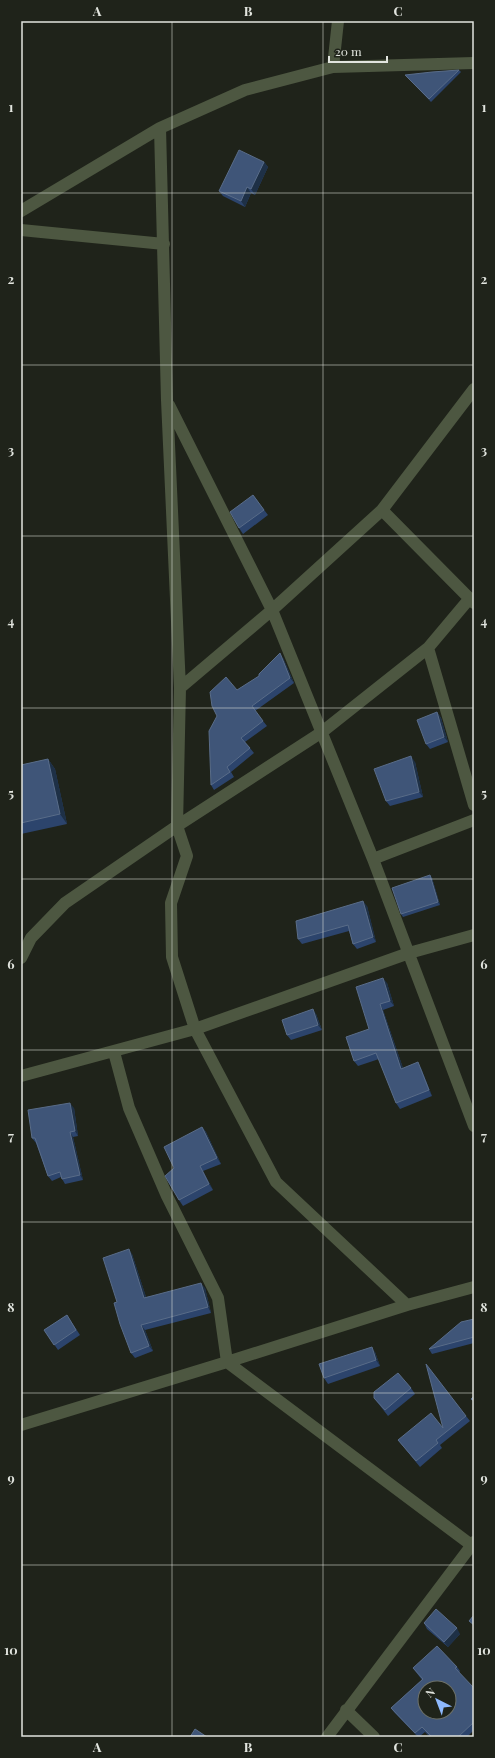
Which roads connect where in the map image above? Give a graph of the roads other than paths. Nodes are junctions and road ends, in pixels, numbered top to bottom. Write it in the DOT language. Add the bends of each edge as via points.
graph roads {
  1 [pos="338,21"];
  2 [pos="474,63"];
  3 [pos="333,67"];
  4 [pos="160,128"];
  5 [pos="21,211"];
  6 [pos="21,230"];
  7 [pos="164,244"];
  8 [pos="474,390"];
  9 [pos="167,400"];
  10 [pos="382,510"];
  11 [pos="472,601"];
  12 [pos="272,610"];
  13 [pos="428,648"];
  14 [pos="180,688"];
  15 [pos="322,732"];
  16 [pos="474,805"];
  17 [pos="474,820"];
  18 [pos="177,826"];
  19 [pos="373,859"];
  20 [pos="474,935"];
  21 [pos="409,953"];
  22 [pos="21,958"];
  23 [pos="195,1029"];
  24 [pos="114,1052"];
  25 [pos="21,1076"];
  26 [pos="474,1126"];
  27 [pos="474,1287"];
  28 [pos="407,1305"];
  29 [pos="227,1362"];
  30 [pos="21,1425"];
  31 [pos="473,1545"];
  32 [pos="346,1710"];
  33 [pos="327,1737"];
  34 [pos="374,1737"];
  1 -- 3 [label="street"];
  2 -- 3 [label="street"];
  3 -- 4 [label="street" via="245,90"];
  4 -- 5 [label="street"];
  4 -- 7 [label="street"];
  6 -- 7 [label="street"];
  7 -- 9 [label="street"];
  8 -- 10 [label="street"];
  9 -- 12 [label="street"];
  9 -- 14 [label="street"];
  10 -- 11 [label="street"];
  10 -- 12 [label="street"];
  11 -- 13 [label="street"];
  12 -- 14 [label="street"];
  12 -- 15 [label="street"];
  13 -- 15 [label="street"];
  13 -- 16 [label="street"];
  14 -- 18 [label="street"];
  15 -- 18 [label="street"];
  15 -- 19 [label="street"];
  17 -- 19 [label="street"];
  18 -- 22 [label="street" via="65,903 31,938"];
  18 -- 23 [label="street" via="187,856 171,903 172,957"];
  19 -- 21 [label="street"];
  20 -- 21 [label="street"];
  21 -- 23 [label="street"];
  21 -- 26 [label="street"];
  23 -- 24 [label="street"];
  23 -- 28 [label="street" via="276,1182"];
  24 -- 25 [label="street"];
  24 -- 29 [label="street" via="129,1108 167,1196 218,1298"];
  27 -- 28 [label="street"];
  28 -- 29 [label="street"];
  29 -- 30 [label="street"];
  29 -- 31 [label="street"];
  31 -- 32 [label="street"];
  32 -- 33 [label="street"];
  32 -- 34 [label="street"];
}
